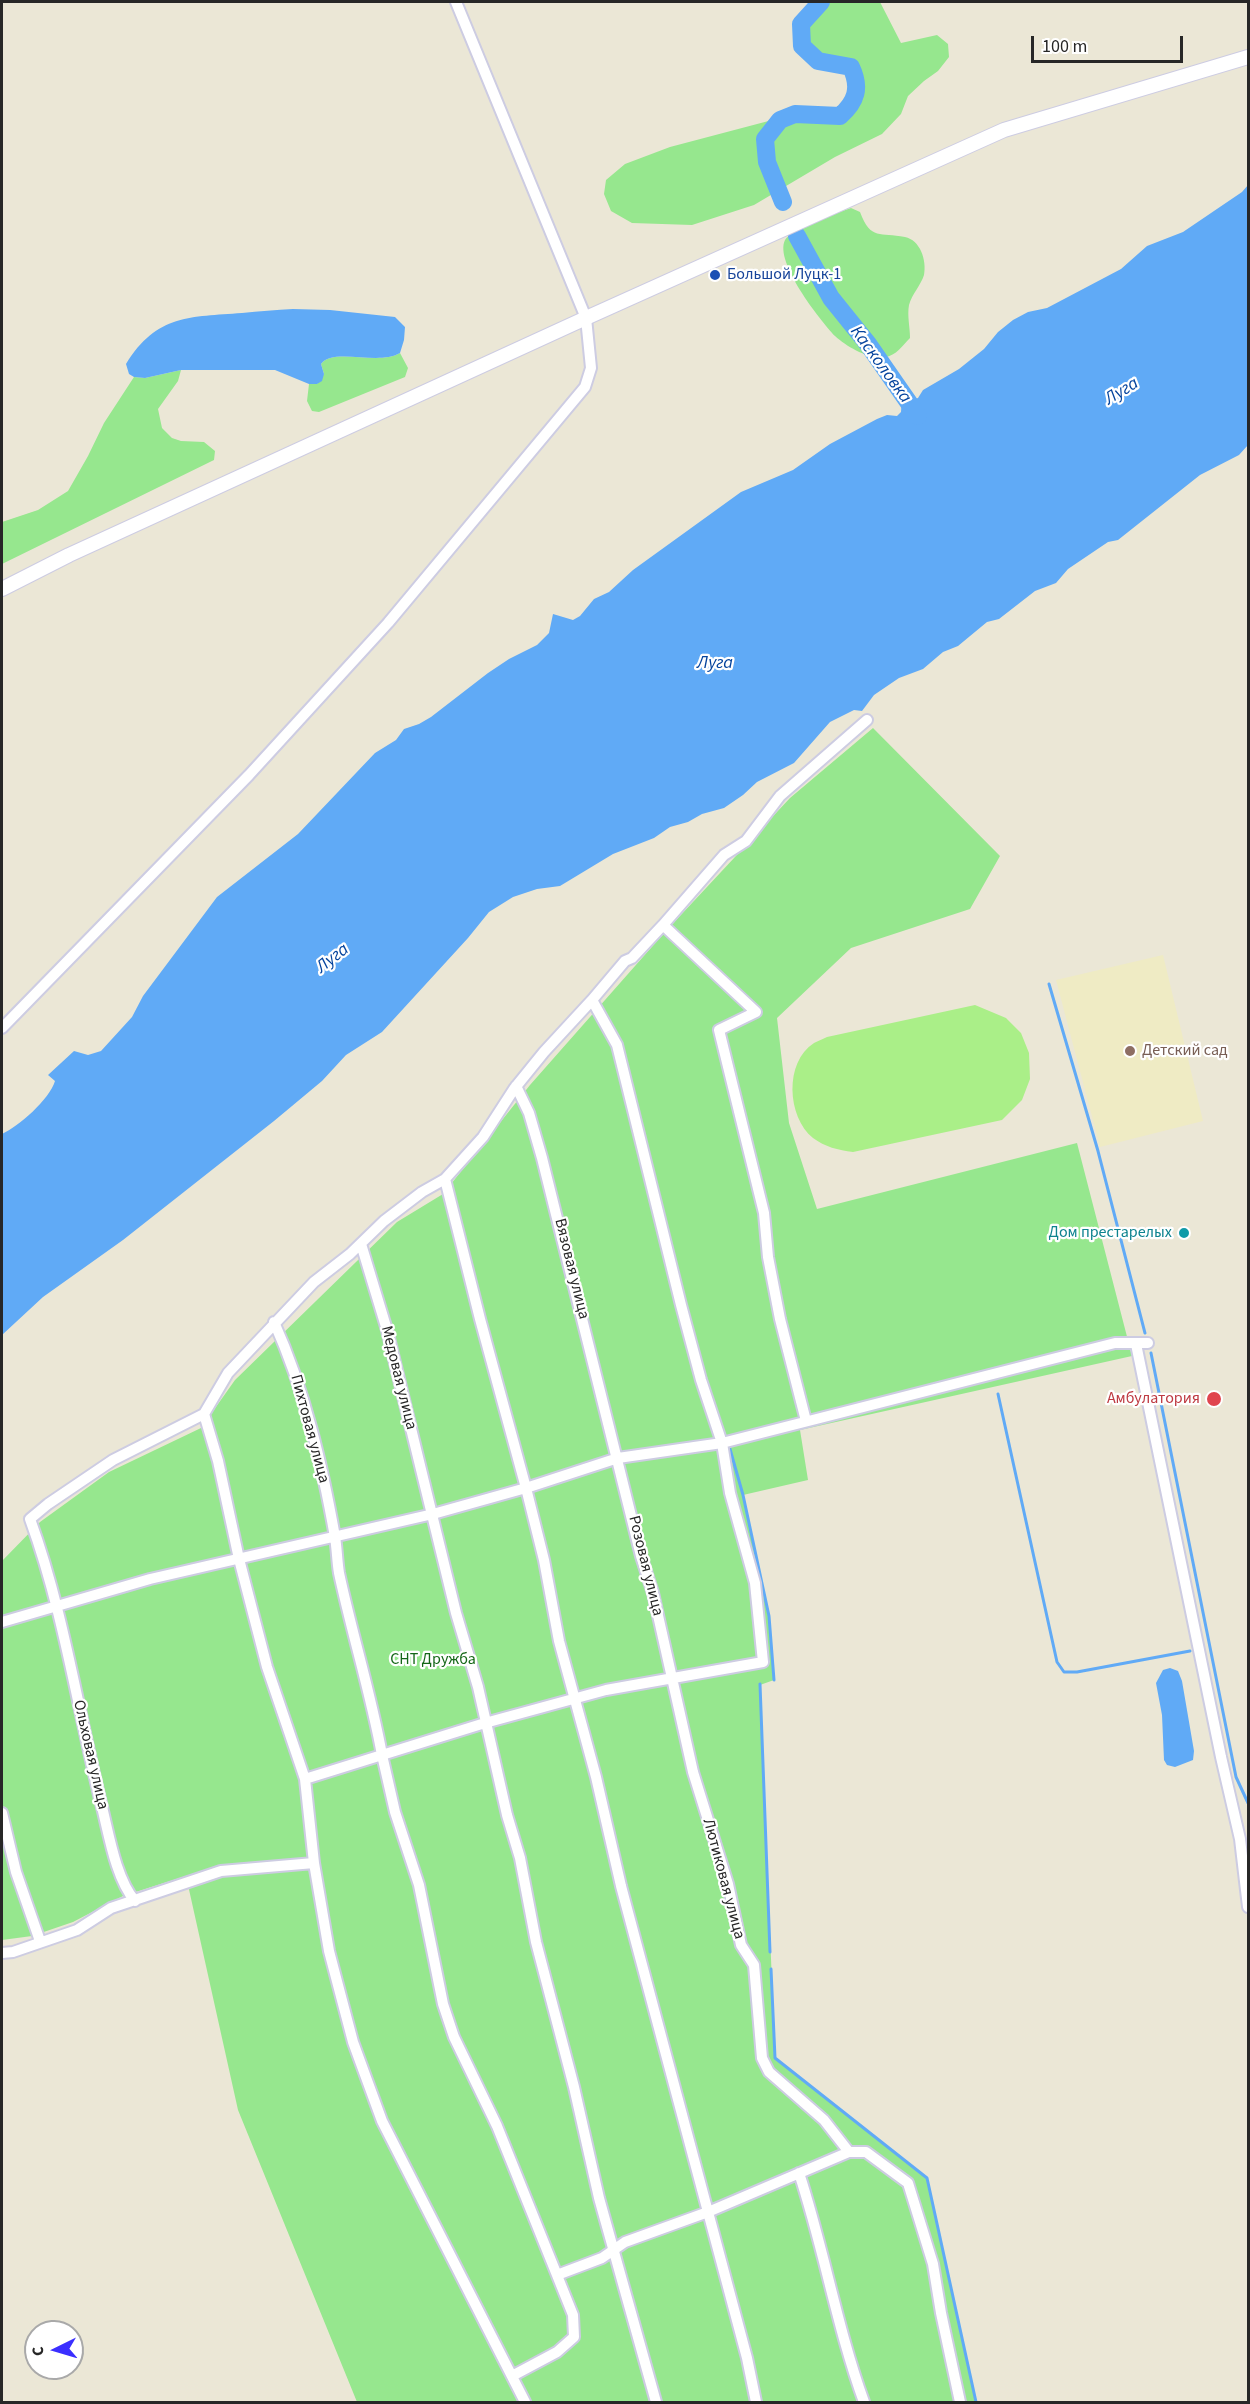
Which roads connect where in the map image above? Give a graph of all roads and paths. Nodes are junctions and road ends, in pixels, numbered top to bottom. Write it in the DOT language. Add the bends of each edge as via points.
graph roads {
  1 [pos="456,2"];
  2 [pos="1248,57"];
  3 [pos="586,318"];
  4 [pos="2,589"];
  5 [pos="867,720"];
  6 [pos="663,925"];
  7 [pos="592,1000"];
  8 [pos="2,1028"];
  9 [pos="516,1086"];
  10 [pos="445,1179"];
  11 [pos="361,1244"];
  12 [pos="274,1323"];
  13 [pos="1148,1343"];
  14 [pos="1136,1344"];
  15 [pos="204,1414"];
  16 [pos="807,1421"];
  17 [pos="722,1443"];
  18 [pos="618,1456"];
  19 [pos="526,1488"];
  20 [pos="433,1514"];
  21 [pos="335,1538"];
  22 [pos="239,1559"];
  23 [pos="55,1605"];
  24 [pos="2,1622"];
  25 [pos="671,1678"];
  26 [pos="574,1698"];
  27 [pos="485,1723"];
  28 [pos="382,1755"];
  29 [pos="305,1779"];
  30 [pos="2,1813"];
  31 [pos="314,1863"];
  32 [pos="135,1900"];
  33 [pos="1248,1907"];
  34 [pos="40,1941"];
  35 [pos="2,1953"];
  36 [pos="849,2152"];
  37 [pos="800,2173"];
  38 [pos="708,2212"];
  39 [pos="614,2249"];
  40 [pos="557,2275"];
  41 [pos="512,2376"];
  42 [pos="525,2403"];
  43 [pos="656,2403"];
  44 [pos="756,2403"];
  45 [pos="864,2403"];
  46 [pos="960,2403"];
  1 -- 3 [label="street"];
  2 -- 3 [label="street" via="1004,130"];
  3 -- 4 [label="street"];
  3 -- 8 [label="street" via="591,368 585,387 541,442 388,623 249,776"];
  5 -- 6 [label="street" via="780,796 746,841 724,855"];
  6 -- 7 [label="street"];
  6 -- 16 [label="street" via="756,1012 719,1030 764,1213 780,1319"];
  7 -- 9 [label="street"];
  7 -- 17 [label="street" via="617,1045 681,1305"];
  9 -- 10 [label="street" via="483,1137"];
  9 -- 18 [label="street, Вязовая улица" via="529,1113 542,1158"];
  10 -- 11 [label="street" via="384,1221"];
  10 -- 19 [label="street"];
  11 -- 12 [label="street" via="314,1282"];
  11 -- 20 [label="street, Медовая улица"];
  12 -- 15 [label="street" via="228,1373"];
  12 -- 21 [label="street, Пихтовая улица" via="288,1352 310,1420"];
  13 -- 14 [label="street"];
  14 -- 16 [label="street" via="1115,1343"];
  14 -- 33 [label="street" via="1240,1839"];
  15 -- 22 [label="street"];
  15 -- 23 [label="street, Ольховая улица" via="113,1460 30,1520"];
  16 -- 17 [label="street"];
  17 -- 18 [label="street"];
  17 -- 25 [label="street" via="730,1493 755,1583 763,1662"];
  18 -- 19 [label="street"];
  18 -- 25 [label="street, Розовая улица"];
  19 -- 20 [label="street"];
  19 -- 26 [label="street"];
  20 -- 21 [label="street"];
  20 -- 27 [label="street, Медовая улица"];
  21 -- 22 [label="street"];
  21 -- 28 [label="street, Пихтовая улица"];
  22 -- 23 [label="street"];
  22 -- 29 [label="street" via="267,1667"];
  23 -- 24 [label="street"];
  23 -- 32 [label="street, Ольховая улица" via="110,1837 125,1890"];
  25 -- 26 [label="street"];
  25 -- 36 [label="street, Лютиковая улица" via="741,1945 754,1965 762,2058 768,2072 825,2120"];
  26 -- 27 [label="street"];
  26 -- 38 [label="street"];
  27 -- 28 [label="street"];
  27 -- 39 [label="street, Медовая улица" via="598,2199"];
  28 -- 29 [label="street"];
  28 -- 40 [label="street, Пихтовая улица" via="419,1885 443,2004 454,2037 493,2117"];
  29 -- 31 [label="street"];
  30 -- 34 [label="street" via="16,1872"];
  31 -- 32 [label="street" via="221,1871"];
  31 -- 41 [label="street" via="329,1951 353,2042 382,2121"];
  32 -- 34 [label="street" via="111,1908 77,1930"];
  34 -- 35 [label="street"];
  36 -- 37 [label="street"];
  36 -- 46 [label="street" via="866,2152 908,2183 933,2264"];
  37 -- 38 [label="street"];
  37 -- 45 [label="street"];
  38 -- 39 [label="street"];
  38 -- 44 [label="street"];
  39 -- 40 [label="street" via="602,2258"];
  39 -- 43 [label="street, Медовая улица"];
  40 -- 41 [label="street, Пихтовая улица" via="573,2315 574,2337 557,2352"];
  41 -- 42 [label="street"];
}
